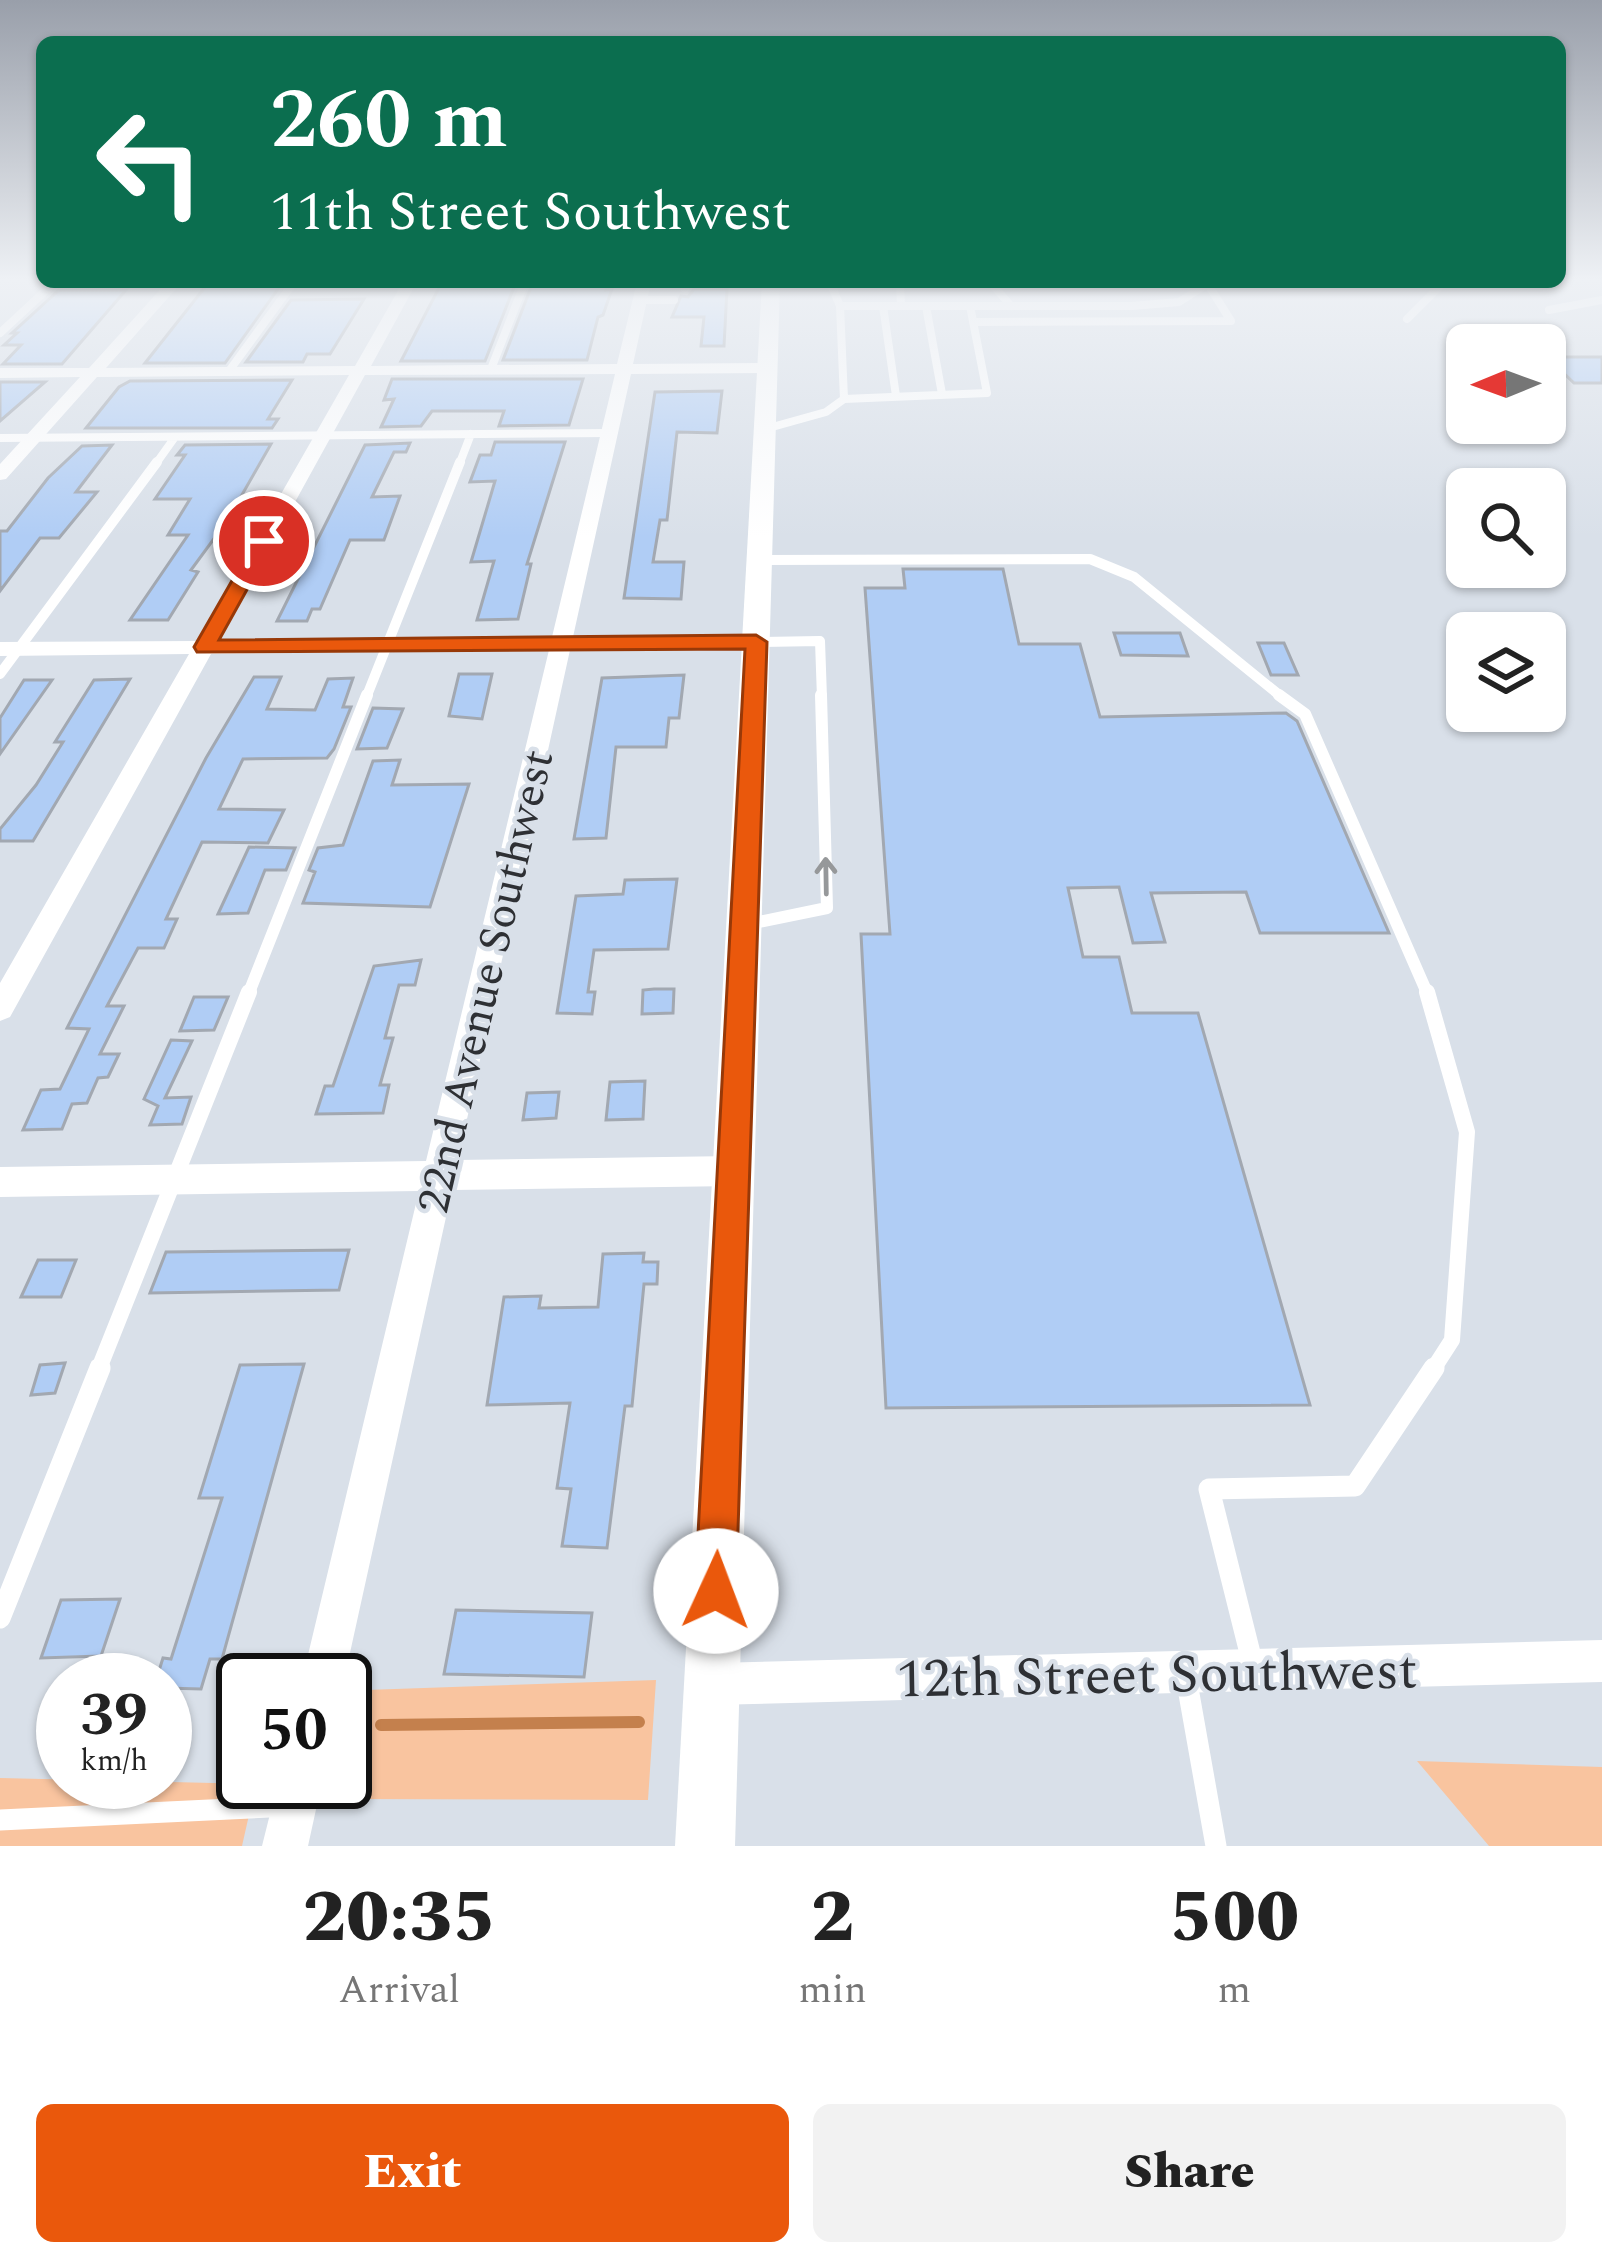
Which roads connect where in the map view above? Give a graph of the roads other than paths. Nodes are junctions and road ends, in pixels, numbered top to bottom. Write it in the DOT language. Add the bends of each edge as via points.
graph roads {
  1 [pos="100,365"];
  2 [pos="233,365"];
  3 [pos="363,365"];
  4 [pos="493,365"];
  5 [pos="625,365"];
  6 [pos="843,365"];
  7 [pos="892,365"];
  8 [pos="937,365"];
  9 [pos="982,365"];
  10 [pos="768,368"];
  11 [pos="491,369"];
  12 [pos="624,369"];
  13 [pos="360,370"];
  14 [pos="229,371"];
  15 [pos="94,372"];
  16 [pos="0,373"];
  17 [pos="942,394"];
  18 [pos="896,396"];
  19 [pos="844,399"];
  20 [pos="765,429"];
  21 [pos="609,433"];
  22 [pos="472,434"];
  23 [pos="324,435"];
  24 [pos="175,436"];
  25 [pos="0,438"];
  26 [pos="34,438"];
  27 [pos="0,475"];
  28 [pos="759,560"];
  29 [pos="756,642"];
  30 [pos="561,644"];
  31 [pos="387,645"];
  32 [pos="205,647"];
  33 [pos="9,649"];
  34 [pos="0,674"];
  35 [pos="744,925"];
  36 [pos="0,1010"];
  37 [pos="734,1171"];
  38 [pos="439,1176"];
  39 [pos="172,1180"];
  40 [pos="0,1182"];
  41 [pos="0,1618"];
  42 [pos="329,1653"];
  43 [pos="1602,1661"];
  44 [pos="1254,1670"];
  45 [pos="1185,1672"];
  46 [pos="712,1684"];
  47 [pos="293,1811"];
  48 [pos="0,1820"];
  49 [pos="705,1846"];
  50 [pos="1216,1846"];
  1 -- 15 [label="street"];
  2 -- 14 [label="lane"];
  3 -- 13 [label="street"];
  4 -- 11 [label="lane"];
  5 -- 12 [label="street, 22nd Avenue Southwest"];
  6 -- 19 [label="lane"];
  7 -- 18 [label="lane"];
  8 -- 17 [label="lane"];
  9 -- 17 [label="lane" via="987,393"];
  10 -- 12 [label="street"];
  10 -- 20 [label="main road"];
  11 -- 12 [label="street"];
  11 -- 13 [label="street"];
  12 -- 21 [label="street, 22nd Avenue Southwest"];
  13 -- 14 [label="street"];
  13 -- 23 [label="street"];
  14 -- 15 [label="street"];
  15 -- 16 [label="street"];
  15 -- 26 [label="street"];
  17 -- 18 [label="lane"];
  18 -- 19 [label="lane"];
  19 -- 20 [label="lane"];
  20 -- 28 [label="main road"];
  21 -- 22 [label="lane"];
  21 -- 30 [label="street, 22nd Avenue Southwest"];
  22 -- 23 [label="lane"];
  22 -- 31 [label="lane"];
  23 -- 24 [label="lane"];
  23 -- 32 [label="street"];
  24 -- 26 [label="lane"];
  24 -- 33 [label="lane"];
  25 -- 26 [label="lane"];
  26 -- 27 [label="street"];
  28 -- 29 [label="main road"];
  28 -- 44 [label="lane" via="1090,559 1134,577 1305,713 1423,979 1467,1132 1452,1340 1355,1486 1209,1489"];
  29 -- 30 [label="street"];
  29 -- 35 [label="main road"];
  35 -- 29 [label="lane, one-way" via="826,908 820,640"];
  30 -- 31 [label="street"];
  30 -- 38 [label="street, 22nd Avenue Southwest"];
  31 -- 32 [label="street"];
  31 -- 39 [label="lane"];
  32 -- 33 [label="street"];
  32 -- 36 [label="street"];
  33 -- 34 [label="lane"];
  35 -- 37 [label="main road"];
  37 -- 38 [label="street"];
  37 -- 46 [label="main road"];
  38 -- 39 [label="street"];
  38 -- 42 [label="street, 22nd Avenue Southwest"];
  39 -- 40 [label="street"];
  39 -- 41 [label="lane"];
  43 -- 44 [label="street, 12th Street Southwest"];
  44 -- 45 [label="street, 12th Street Southwest"];
  45 -- 46 [label="street, 12th Street Southwest"];
  45 -- 50 [label="lane"];
  46 -- 49 [label="main road"];
  47 -- 48 [label="lane"];
}
